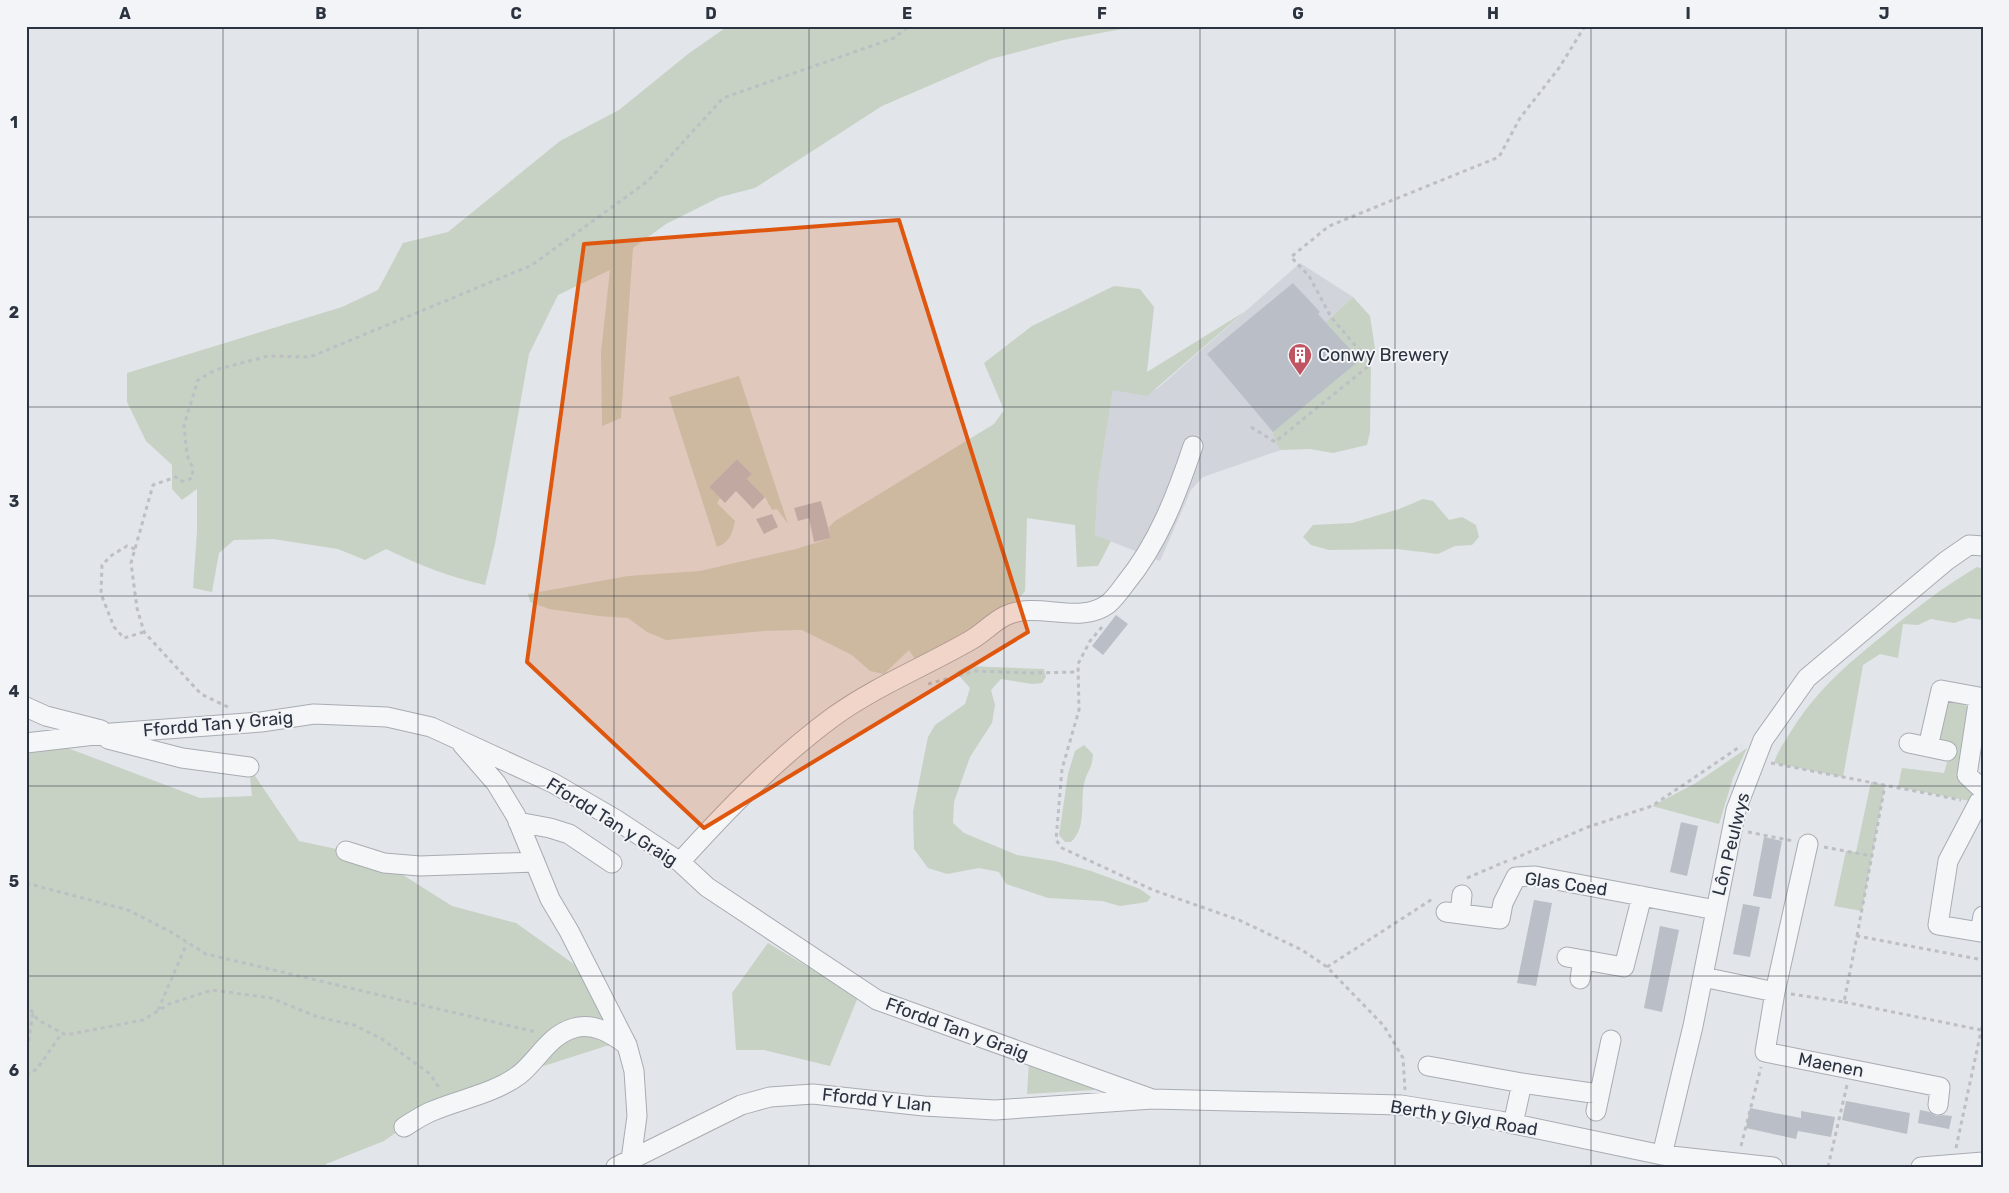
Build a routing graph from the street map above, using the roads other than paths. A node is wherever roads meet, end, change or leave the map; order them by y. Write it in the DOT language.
graph roads {
  1 [pos="1193,446"];
  2 [pos="1983,546"];
  3 [pos="26,707"];
  4 [pos="112,733"];
  5 [pos="93,736"];
  6 [pos="457,739"];
  7 [pos="26,743"];
  8 [pos="1909,743"];
  9 [pos="248,767"];
  10 [pos="1981,797"];
  11 [pos="518,822"];
  12 [pos="1808,844"];
  13 [pos="346,850"];
  14 [pos="535,862"];
  15 [pos="612,862"];
  16 [pos="680,862"];
  17 [pos="1464,887"];
  18 [pos="1642,896"];
  19 [pos="1716,910"];
  20 [pos="1983,916"];
  21 [pos="1703,977"];
  22 [pos="1580,979"];
  23 [pos="1775,992"];
  24 [pos="1611,1040"];
  25 [pos="627,1045"];
  26 [pos="1428,1066"];
  27 [pos="1522,1083"];
  28 [pos="1152,1099"];
  29 [pos="1938,1105"];
  30 [pos="1513,1124"];
  31 [pos="404,1128"];
  32 [pos="1662,1155"];
  33 [pos="1983,1162"];
  34 [pos="623,1163"];
  35 [pos="1773,1167"];
  36 [pos="1922,1167"];
  1 -- 16 [label="street"];
  2 -- 19 [label="street, Lôn Peulwys"];
  3 -- 4 [label="street"];
  4 -- 5 [label="street, Ffordd Tan y Graig"];
  4 -- 6 [label="street, Ffordd Tan y Graig"];
  5 -- 7 [label="street, Ffordd Tan y Graig"];
  5 -- 9 [label="street"];
  6 -- 11 [label="street"];
  6 -- 16 [label="street, Ffordd Tan y Graig"];
  8 -- 10 [label="street"];
  10 -- 20 [label="street"];
  11 -- 14 [label="street"];
  11 -- 15 [label="street"];
  12 -- 23 [label="street"];
  13 -- 14 [label="street"];
  14 -- 25 [label="street"];
  16 -- 28 [label="street, Ffordd Tan y Graig"];
  17 -- 18 [label="street, Glas Coed"];
  18 -- 19 [label="street, Glas Coed"];
  18 -- 22 [label="street"];
  19 -- 21 [label="street, Lôn Peulwys"];
  21 -- 23 [label="street"];
  21 -- 32 [label="street, Lôn Peulwys"];
  23 -- 29 [label="street, Maenen"];
  24 -- 27 [label="street"];
  25 -- 31 [label="street"];
  25 -- 34 [label="street"];
  26 -- 27 [label="street"];
  27 -- 30 [label="street"];
  28 -- 30 [label="street, Berth y Glyd Road"];
  28 -- 34 [label="street, Ffordd Y Llan"];
  30 -- 32 [label="street, Berth y Glyd Road"];
  32 -- 35 [label="street, Berth y Glyd Road"];
  33 -- 36 [label="street"];
}
